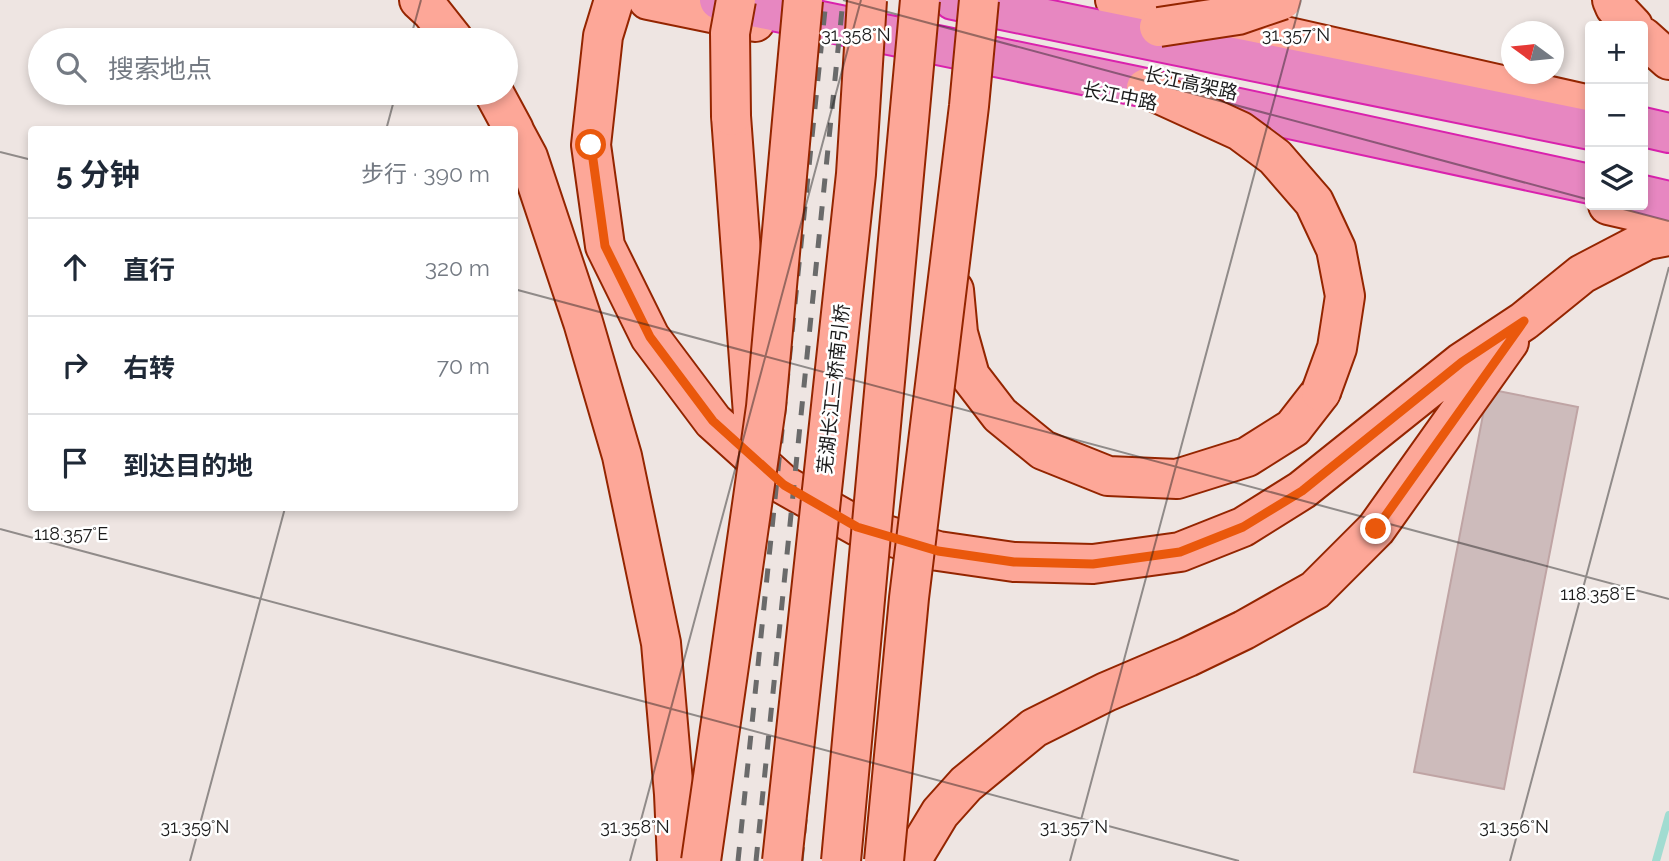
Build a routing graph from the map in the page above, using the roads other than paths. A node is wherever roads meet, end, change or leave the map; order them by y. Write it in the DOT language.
graph roads {
  1 [pos="419,0"];
  2 [pos="614,0"];
  3 [pos="648,0"];
  4 [pos="719,0"];
  5 [pos="736,0"];
  6 [pos="791,0"];
  7 [pos="803,0"];
  8 [pos="867,0"];
  9 [pos="920,0"];
  10 [pos="953,0"];
  11 [pos="979,0"];
  12 [pos="1031,0"];
  13 [pos="1115,0"];
  14 [pos="1282,0"];
  15 [pos="1612,0"];
  16 [pos="1628,21"];
  17 [pos="1159,27"];
  18 [pos="445,28"];
  19 [pos="1648,41"];
  20 [pos="1669,60"];
  21 [pos="1146,88"];
  22 [pos="1585,104"];
  23 [pos="501,105"];
  24 [pos="1585,115"];
  25 [pos="1648,118"];
  26 [pos="1669,123"];
  27 [pos="512,126"];
  28 [pos="1648,128"];
  29 [pos="1585,129"];
  30 [pos="1669,133"];
  31 [pos="518,138"];
  32 [pos="1648,142"];
  33 [pos="1669,146"];
  34 [pos="1585,165"];
  35 [pos="1648,178"];
  36 [pos="1669,182"];
  37 [pos="1585,183"];
  38 [pos="1648,196"];
  39 [pos="1585,200"];
  40 [pos="1669,201"];
  41 [pos="1630,210"];
  42 [pos="1669,219"];
  43 [pos="955,225"];
  44 [pos="1669,236"];
  45 [pos="1524,321"];
  46 [pos="753,497"];
  47 [pos="677,861"];
  48 [pos="701,861"];
  49 [pos="782,861"];
  50 [pos="841,861"];
  51 [pos="884,861"];
  52 [pos="911,861"];
  1 -- 18 [label="main road"];
  2 -- 45 [label="main road, bridge"];
  3 -- 39 [label="main road, 长江中路"];
  4 -- 21 [label="highway, bridge"];
  5 -- 46 [label="main road, bridge"];
  6 -- 34 [label="highway, 长江高架路, bridge"];
  7 -- 46 [label="main road, bridge"];
  8 -- 49 [label="main road, 芜湖长江三桥南引桥, bridge"];
  9 -- 50 [label="main road, bridge"];
  10 -- 29 [label="highway, 长江高架路"];
  11 -- 43 [label="main road, bridge"];
  12 -- 17 [label="highway"];
  13 -- 22 [label="main road"];
  14 -- 17 [label="main road, bridge"];
  15 -- 16 [label="main road"];
  17 -- 24 [label="highway"];
  19 -- 20 [label="main road"];
  21 -- 37 [label="highway, bridge"];
  21 -- 43 [label="main road, bridge"];
  23 -- 27 [label="main road"];
  25 -- 26 [label="main road"];
  28 -- 30 [label="highway"];
  31 -- 47 [label="main road"];
  32 -- 33 [label="highway"];
  35 -- 36 [label="highway"];
  38 -- 40 [label="highway"];
  41 -- 42 [label="main road"];
  43 -- 51 [label="main road, bridge"];
  44 -- 45 [label="main road"];
  45 -- 52 [label="main road"];
  46 -- 48 [label="main road, bridge"];
}
